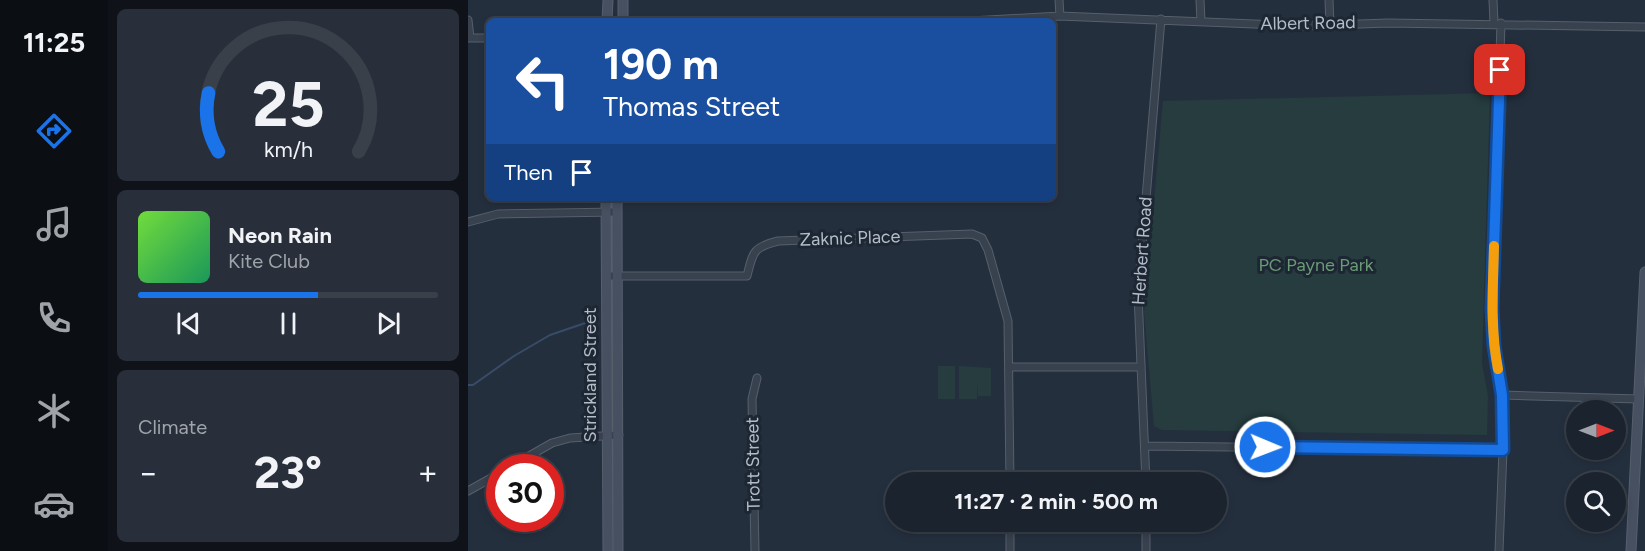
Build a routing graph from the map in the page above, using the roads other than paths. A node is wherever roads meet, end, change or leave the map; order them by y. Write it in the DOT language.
graph roads {
  1 [pos="608,0"];
  2 [pos="623,0"];
  3 [pos="1059,0"];
  4 [pos="1200,0"];
  5 [pos="1329,0"];
  6 [pos="1493,0"];
  7 [pos="1060,16"];
  8 [pos="607,18"];
  9 [pos="623,18"];
  10 [pos="1024,18"];
  11 [pos="1161,19"];
  12 [pos="468,20"];
  13 [pos="1201,21"];
  14 [pos="1498,23"];
  15 [pos="1330,25"];
  16 [pos="1645,27"];
  17 [pos="469,38"];
  18 [pos="486,38"];
  19 [pos="606,201"];
  20 [pos="617,201"];
  21 [pos="606,212"];
  22 [pos="617,212"];
  23 [pos="468,222"];
  24 [pos="1645,273"];
  25 [pos="618,275"];
  26 [pos="607,276"];
  27 [pos="1010,366"];
  28 [pos="1140,367"];
  29 [pos="758,378"];
  30 [pos="1502,395"];
  31 [pos="1639,399"];
  32 [pos="606,435"];
  33 [pos="619,435"];
  34 [pos="1145,446"];
  35 [pos="1503,450"];
  36 [pos="533,454"];
  37 [pos="1010,472"];
  38 [pos="1146,472"];
  39 [pos="486,481"];
  40 [pos="468,491"];
  41 [pos="1010,532"];
  42 [pos="1146,532"];
  43 [pos="608,551"];
  44 [pos="618,551"];
  45 [pos="755,551"];
  46 [pos="1010,551"];
  47 [pos="1146,551"];
  48 [pos="1499,551"];
  49 [pos="1631,551"];
  1 -- 8 [label="street"];
  2 -- 9 [label="street"];
  3 -- 7 [label="street"];
  4 -- 13 [label="street"];
  5 -- 15 [label="street"];
  6 -- 14 [label="street"];
  7 -- 10 [label="street, Albert Road"];
  7 -- 11 [label="street, Albert Road"];
  11 -- 13 [label="street, Albert Road"];
  11 -- 28 [label="street, Herbert Road"];
  12 -- 17 [label="street"];
  13 -- 15 [label="street, Albert Road"];
  14 -- 15 [label="street, Albert Road"];
  14 -- 16 [label="street, Albert Road"];
  14 -- 30 [label="street"];
  17 -- 18 [label="street"];
  19 -- 21 [label="street, Strickland Street"];
  20 -- 22 [label="street, Strickland Street"];
  21 -- 22 [label="street"];
  21 -- 23 [label="street"];
  21 -- 26 [label="street, Strickland Street"];
  22 -- 25 [label="street, Strickland Street"];
  24 -- 31 [label="street"];
  25 -- 26 [label="street, Zaknic Place"];
  25 -- 27 [label="street, Zaknic Place"];
  25 -- 33 [label="street, Strickland Street"];
  26 -- 32 [label="street, Strickland Street"];
  27 -- 28 [label="street"];
  27 -- 37 [label="street"];
  28 -- 34 [label="street, Herbert Road"];
  29 -- 45 [label="street, Trott Street"];
  30 -- 31 [label="street"];
  30 -- 35 [label="street"];
  31 -- 49 [label="street"];
  32 -- 33 [label="street"];
  32 -- 36 [label="street"];
  32 -- 43 [label="street, Strickland Street"];
  33 -- 44 [label="street, Strickland Street"];
  34 -- 35 [label="street"];
  34 -- 38 [label="street, Herbert Road"];
  35 -- 48 [label="street"];
  39 -- 40 [label="street"];
  41 -- 46 [label="street"];
  42 -- 47 [label="street"];
}
